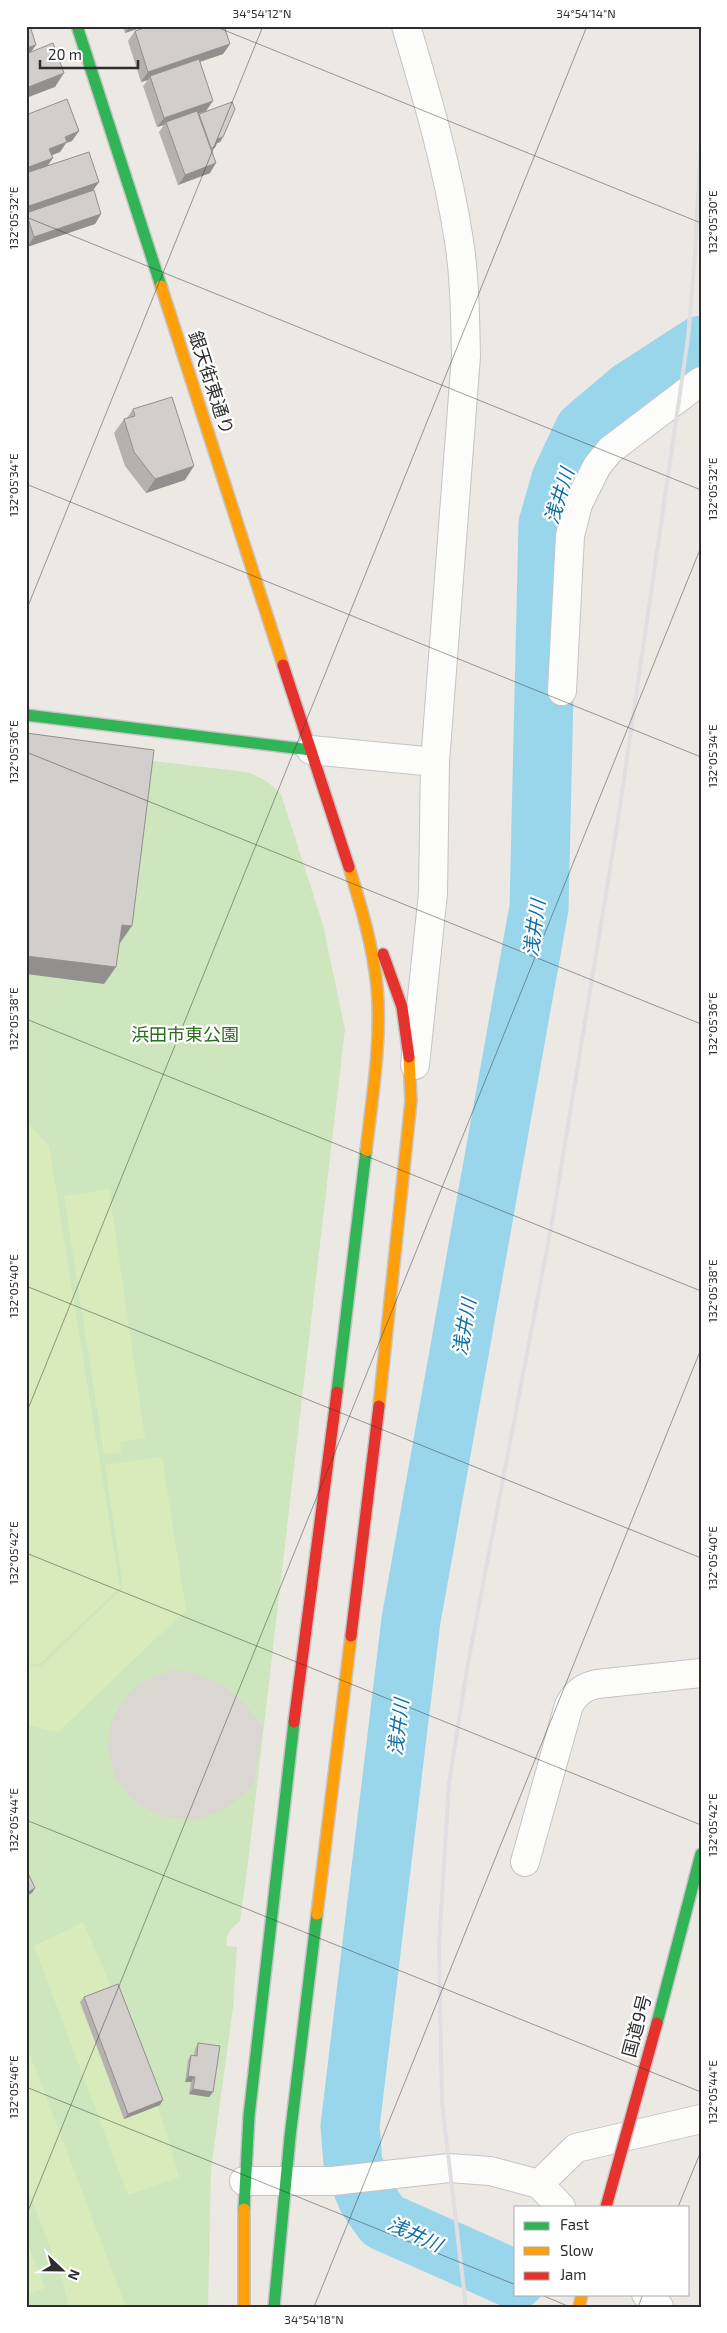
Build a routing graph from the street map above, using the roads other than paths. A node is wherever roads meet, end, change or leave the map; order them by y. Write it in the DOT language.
graph roads {
  1 [pos="77,26"];
  2 [pos="406,26"];
  3 [pos="701,381"];
  4 [pos="562,691"];
  5 [pos="26,715"];
  6 [pos="311,750"];
  7 [pos="435,762"];
  8 [pos="363,912"];
  9 [pos="411,1101"];
  10 [pos="701,1673"];
  11 [pos="701,1854"];
  12 [pos="525,1862"];
  13 [pos="701,2119"];
  14 [pos="244,2181"];
  15 [pos="286,2182"];
  16 [pos="539,2184"];
  17 [pos="560,2206"];
  18 [pos="606,2206"];
  19 [pos="648,2296"];
  20 [pos="244,2307"];
  21 [pos="274,2307"];
  22 [pos="658,2307"];
  1 -- 6 [label="main road, 銀天街東通り"];
  2 -- 7 [label="street"];
  3 -- 4 [label="street"];
  5 -- 6 [label="main road"];
  6 -- 7 [label="street"];
  6 -- 8 [label="main road, 銀天街東通り"];
  7 -- 9 [label="street"];
  8 -- 9 [label="main road"];
  8 -- 14 [label="main road"];
  9 -- 15 [label="main road"];
  10 -- 12 [label="street"];
  11 -- 18 [label="main road, 国道9号, bridge"];
  13 -- 16 [label="street"];
  14 -- 15 [label="street"];
  14 -- 20 [label="main road"];
  15 -- 16 [label="street"];
  15 -- 21 [label="main road"];
  16 -- 17 [label="street"];
  19 -- 22 [label="street"];
}
